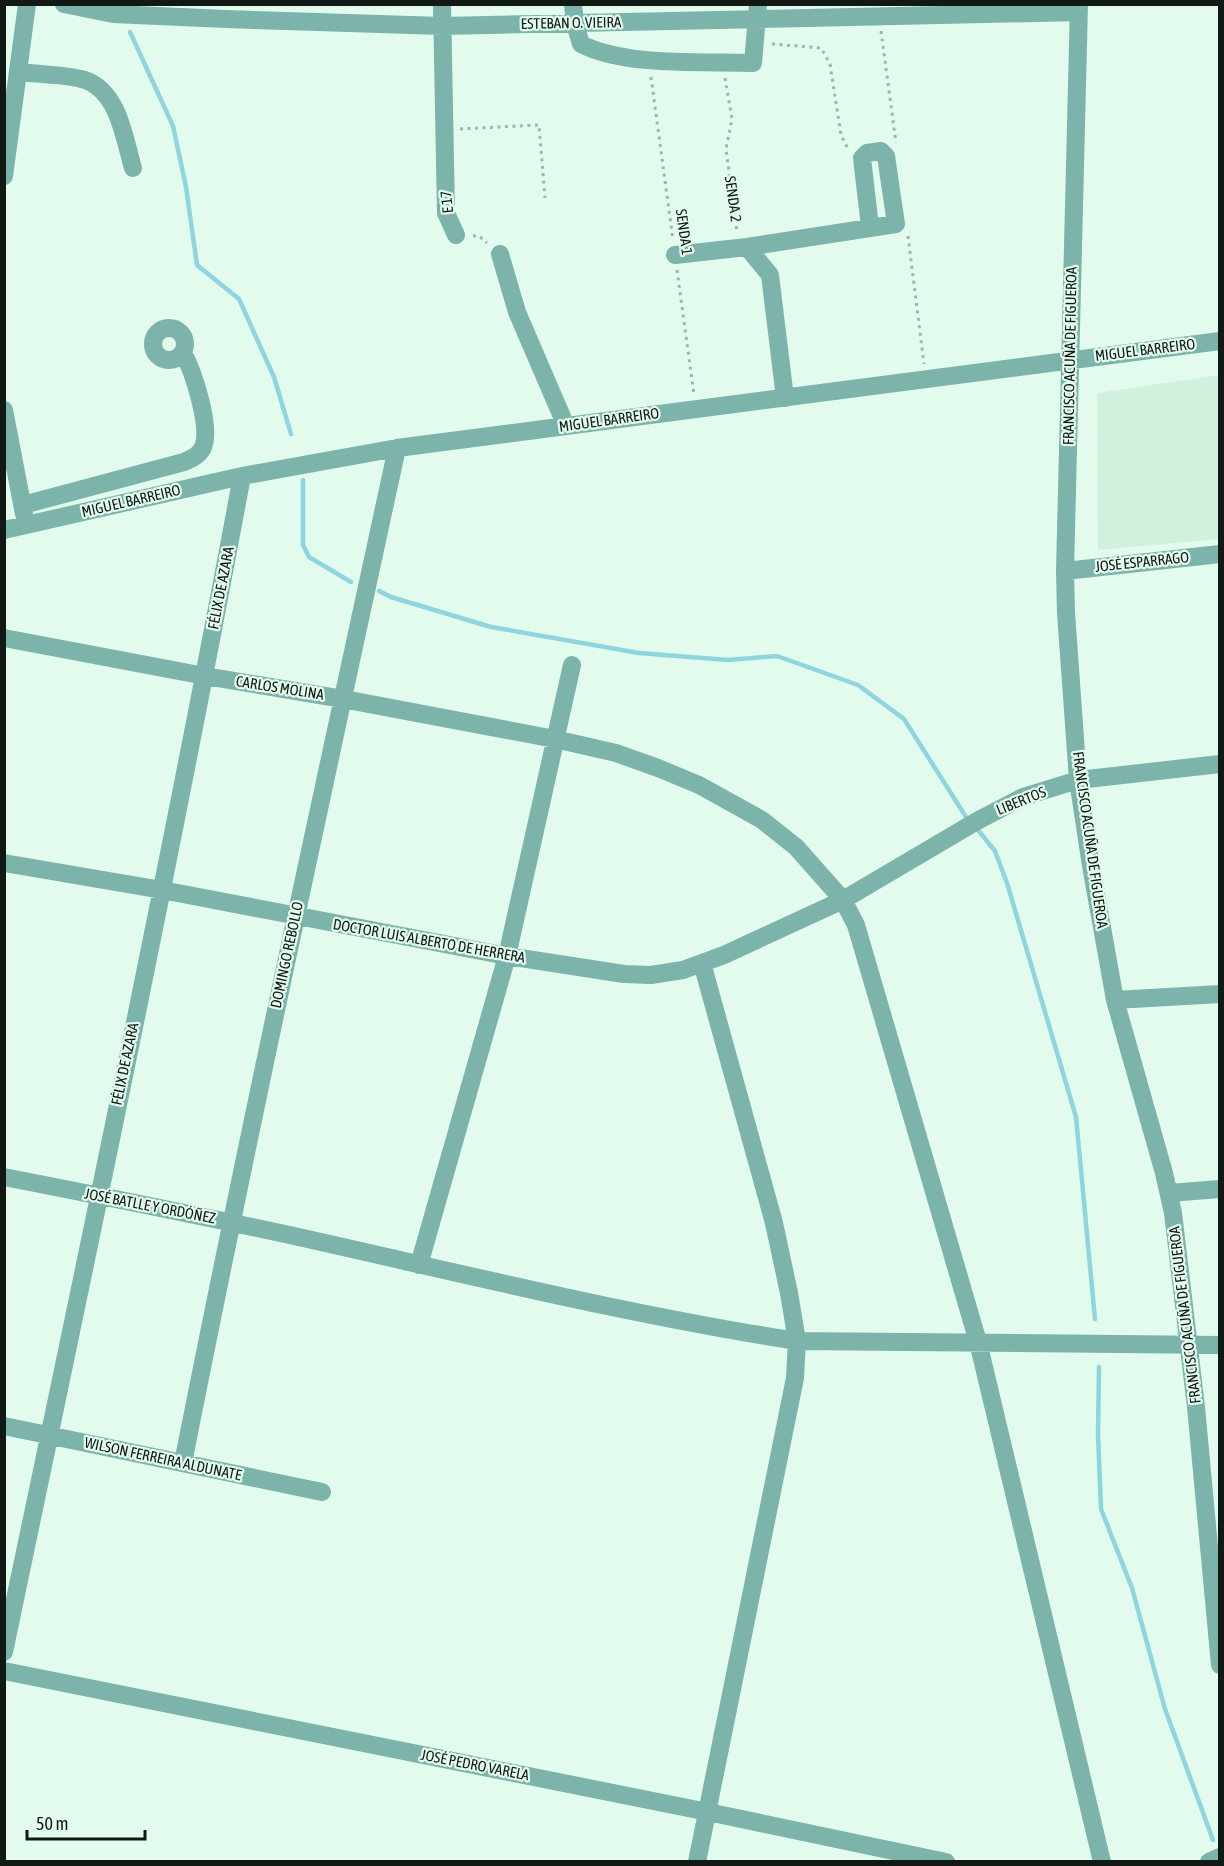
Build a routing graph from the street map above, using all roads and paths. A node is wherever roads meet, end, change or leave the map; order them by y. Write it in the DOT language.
graph roads {
  1 [pos="27,4"];
  2 [pos="64,4"];
  3 [pos="442,4"];
  4 [pos="573,4"];
  5 [pos="1079,8"];
  6 [pos="112,9"];
  7 [pos="758,12"];
  8 [pos="575,24"];
  9 [pos="442,26"];
  10 [pos="755,42"];
  11 [pos="649,60"];
  12 [pos="723,62"];
  13 [pos="19,72"];
  14 [pos="444,130"];
  15 [pos="849,151"];
  16 [pos="133,168"];
  17 [pos="4,176"];
  18 [pos="545,198"];
  19 [pos="870,227"];
  20 [pos="456,235"];
  21 [pos="747,247"];
  22 [pos="500,254"];
  23 [pos="675,255"];
  24 [pos="1220,341"];
  25 [pos="183,352"];
  26 [pos="1070,360"];
  27 [pos="785,398"];
  28 [pos="696,408"];
  29 [pos="4,410"];
  30 [pos="566,426"];
  31 [pos="397,448"];
  32 [pos="242,476"];
  33 [pos="23,505"];
  34 [pos="26,525"];
  35 [pos="4,530"];
  36 [pos="1220,554"];
  37 [pos="1065,571"];
  38 [pos="4,639"];
  39 [pos="572,665"];
  40 [pos="205,676"];
  41 [pos="343,699"];
  42 [pos="555,739"];
  43 [pos="1220,764"];
  44 [pos="1078,780"];
  45 [pos="4,863"];
  46 [pos="162,890"];
  47 [pos="843,900"];
  48 [pos="295,916"];
  49 [pos="507,956"];
  50 [pos="702,963"];
  51 [pos="1220,994"];
  52 [pos="1115,1000"];
  53 [pos="4,1177"];
  54 [pos="1220,1189"];
  55 [pos="1168,1192"];
  56 [pos="98,1196"];
  57 [pos="230,1222"];
  58 [pos="419,1265"];
  59 [pos="797,1341"];
  60 [pos="978,1342"];
  61 [pos="1189,1345"];
  62 [pos="1220,1345"];
  63 [pos="4,1426"];
  64 [pos="50,1435"];
  65 [pos="183,1463"];
  66 [pos="322,1491"];
  67 [pos="1212,1512"];
  68 [pos="4,1652"];
  69 [pos="1219,1657"];
  70 [pos="1220,1665"];
  71 [pos="4,1671"];
  72 [pos="708,1812"];
  73 [pos="1220,1857"];
  74 [pos="697,1862"];
  75 [pos="946,1862"];
  76 [pos="1102,1862"];
  77 [pos="1209,1862"];
  1 -- 13 [label="street"];
  2 -- 6 [label="street, ESTEBAN O. VIEIRA"];
  3 -- 9 [label="street, E 17"];
  4 -- 8 [label="street"];
  5 -- 7 [label="street, ESTEBAN O. VIEIRA"];
  5 -- 26 [label="street, FRANCISCO ACUÑA DE FIGUEROA"];
  6 -- 9 [label="street, ESTEBAN O. VIEIRA"];
  7 -- 8 [label="street, ESTEBAN O. VIEIRA"];
  7 -- 10 [label="street"];
  8 -- 9 [label="street, ESTEBAN O. VIEIRA"];
  8 -- 11 [label="street"];
  9 -- 14 [label="street, E 17"];
  10 -- 12 [label="street"];
  10 -- 15 [label="path"];
  11 -- 12 [label="street"];
  11 -- 23 [label="path, SENDA 1"];
  12 -- 21 [label="path, SENDA 2"];
  13 -- 16 [label="street"];
  13 -- 17 [label="street"];
  14 -- 18 [label="path"];
  14 -- 20 [label="street, E 17"];
  19 -- 21 [label="street"];
  20 -- 22 [label="path, E 17"];
  21 -- 23 [label="street"];
  21 -- 27 [label="street"];
  22 -- 30 [label="street"];
  23 -- 28 [label="path, SENDA 1"];
  24 -- 26 [label="street, MIGUEL BARREIRO"];
  25 -- 33 [label="street"];
  26 -- 27 [label="street, MIGUEL BARREIRO"];
  26 -- 37 [label="street, FRANCISCO ACUÑA DE FIGUEROA"];
  27 -- 28 [label="street, MIGUEL BARREIRO"];
  28 -- 30 [label="street, MIGUEL BARREIRO"];
  29 -- 33 [label="street"];
  30 -- 31 [label="street, MIGUEL BARREIRO"];
  31 -- 32 [label="street, MIGUEL BARREIRO"];
  31 -- 41 [label="street, DOMINGO REBOLLO"];
  32 -- 34 [label="street, MIGUEL BARREIRO"];
  32 -- 40 [label="street, FÉLIX DE AZARA"];
  33 -- 34 [label="street"];
  34 -- 35 [label="street, MIGUEL BARREIRO"];
  36 -- 37 [label="street, JOSÉ ESPARRAGO"];
  37 -- 44 [label="street, FRANCISCO ACUÑA DE FIGUEROA"];
  38 -- 40 [label="street, CARLOS MOLINA"];
  39 -- 42 [label="street"];
  40 -- 41 [label="street, CARLOS MOLINA"];
  40 -- 46 [label="street, FÉLIX DE AZARA"];
  41 -- 42 [label="street, CARLOS MOLINA"];
  41 -- 48 [label="street, DOMINGO REBOLLO"];
  42 -- 47 [label="street, CARLOS MOLINA"];
  42 -- 49 [label="street"];
  43 -- 44 [label="street, LIBERTOS"];
  44 -- 47 [label="street, LIBERTOS"];
  44 -- 52 [label="street, FRANCISCO ACUÑA DE FIGUEROA"];
  45 -- 46 [label="street, DOCTOR LUIS ALBERTO DE HERRERA"];
  46 -- 48 [label="street, DOCTOR LUIS ALBERTO DE HERRERA"];
  46 -- 56 [label="street, FÉLIX DE AZARA"];
  47 -- 50 [label="street, DOCTOR LUIS ALBERTO DE HERRERA"];
  47 -- 60 [label="street, CARLOS MOLINA"];
  48 -- 49 [label="street, DOCTOR LUIS ALBERTO DE HERRERA"];
  48 -- 57 [label="street, DOMINGO REBOLLO"];
  49 -- 50 [label="street, DOCTOR LUIS ALBERTO DE HERRERA"];
  49 -- 58 [label="street"];
  50 -- 59 [label="street"];
  51 -- 52 [label="street"];
  52 -- 55 [label="street, FRANCISCO ACUÑA DE FIGUEROA"];
  53 -- 56 [label="street, JOSÉ BATLLE Y ORDÓÑEZ"];
  54 -- 55 [label="street"];
  55 -- 61 [label="street, FRANCISCO ACUÑA DE FIGUEROA"];
  56 -- 57 [label="street, JOSÉ BATLLE Y ORDÓÑEZ"];
  56 -- 64 [label="street, FÉLIX DE AZARA"];
  57 -- 58 [label="street, JOSÉ BATLLE Y ORDÓÑEZ"];
  57 -- 65 [label="street, DOMINGO REBOLLO"];
  58 -- 59 [label="street, JOSÉ BATLLE Y ORDÓÑEZ"];
  59 -- 60 [label="street, JOSÉ BATLLE Y ORDÓÑEZ"];
  59 -- 72 [label="street"];
  60 -- 61 [label="street, JOSÉ BATLLE Y ORDÓÑEZ"];
  60 -- 76 [label="street, CARLOS MOLINA"];
  61 -- 62 [label="street, JOSÉ BATLLE Y ORDÓÑEZ"];
  61 -- 67 [label="street, FRANCISCO ACUÑA DE FIGUEROA"];
  63 -- 64 [label="street, WILSON FERREIRA ALDUNATE"];
  64 -- 65 [label="street, WILSON FERREIRA ALDUNATE"];
  64 -- 68 [label="street, FÉLIX DE AZARA"];
  65 -- 66 [label="street, WILSON FERREIRA ALDUNATE"];
  67 -- 69 [label="street, FRANCISCO ACUÑA DE FIGUEROA"];
  69 -- 70 [label="street, FRANCISCO ACUÑA DE FIGUEROA"];
  71 -- 72 [label="street, JOSÉ PEDRO VARELA"];
  72 -- 74 [label="street"];
  72 -- 75 [label="street, JOSÉ PEDRO VARELA"];
  73 -- 77 [label="street"];
}
